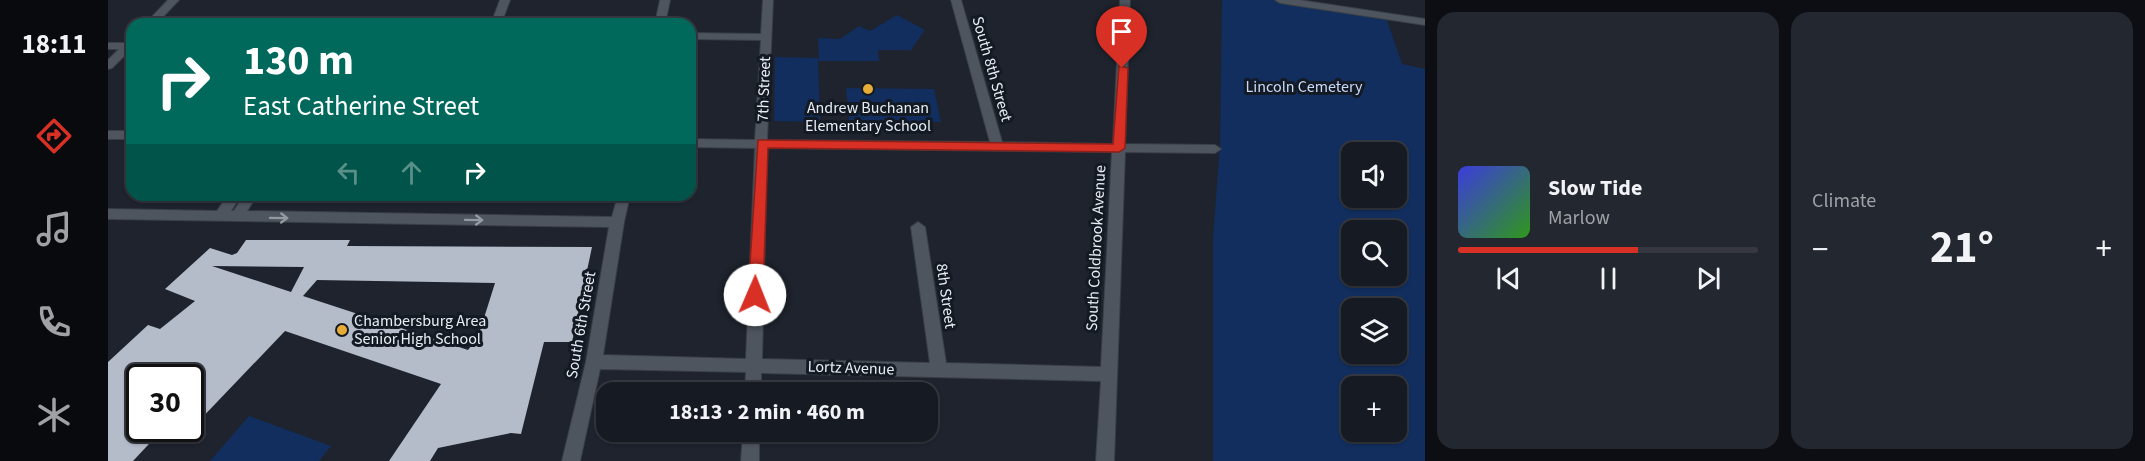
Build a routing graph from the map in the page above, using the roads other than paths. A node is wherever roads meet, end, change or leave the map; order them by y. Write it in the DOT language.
graph roads {
  1 [pos="174,0"];
  2 [pos="505,0"];
  3 [pos="665,0"];
  4 [pos="768,0"];
  5 [pos="956,0"];
  6 [pos="1125,0"];
  7 [pos="1280,0"];
  8 [pos="156,18"];
  9 [pos="498,18"];
  10 [pos="661,18"];
  11 [pos="1425,22"];
  12 [pos="696,36"];
  13 [pos="766,37"];
  14 [pos="126,44"];
  15 [pos="108,46"];
  16 [pos="126,48"];
  17 [pos="108,66"];
  18 [pos="108,135"];
  19 [pos="126,135"];
  20 [pos="696,142"];
  21 [pos="762,143"];
  22 [pos="997,146"];
  23 [pos="1119,148"];
  24 [pos="1215,149"];
  25 [pos="231,201"];
  26 [pos="247,201"];
  27 [pos="622,201"];
  28 [pos="108,214"];
  29 [pos="220,217"];
  30 [pos="237,217"];
  31 [pos="617,222"];
  32 [pos="918,227"];
  33 [pos="594,362"];
  34 [pos="754,365"];
  35 [pos="939,371"];
  36 [pos="1108,374"];
  37 [pos="753,382"];
  38 [pos="751,442"];
  39 [pos="572,461"];
  40 [pos="750,461"];
  41 [pos="1105,461"];
  1 -- 8 [label="street"];
  2 -- 9 [label="street"];
  3 -- 10 [label="street"];
  4 -- 13 [label="street, 7th Street"];
  5 -- 22 [label="street, South 8th Street"];
  6 -- 23 [label="street, South Coldbrook Avenue"];
  7 -- 11 [label="street"];
  12 -- 13 [label="street"];
  13 -- 21 [label="street, 7th Street"];
  14 -- 15 [label="street"];
  16 -- 17 [label="street"];
  18 -- 19 [label="street"];
  20 -- 21 [label="street"];
  21 -- 22 [label="street"];
  21 -- 34 [label="street, 7th Street"];
  22 -- 23 [label="street"];
  23 -- 24 [label="street"];
  23 -- 36 [label="street, South Coldbrook Avenue"];
  25 -- 29 [label="street"];
  26 -- 30 [label="street"];
  27 -- 31 [label="street, South 6th Street"];
  28 -- 29 [label="street"];
  29 -- 30 [label="street"];
  30 -- 31 [label="street, one-way"];
  31 -- 33 [label="street, South 6th Street"];
  32 -- 35 [label="street, 8th Street"];
  33 -- 34 [label="street, Lortz Avenue"];
  33 -- 39 [label="street, South 6th Street"];
  34 -- 35 [label="street, Lortz Avenue"];
  34 -- 37 [label="street, 7th Street"];
  35 -- 36 [label="street, Lortz Avenue"];
  36 -- 41 [label="street, South Coldbrook Avenue"];
  38 -- 40 [label="street"];
}
